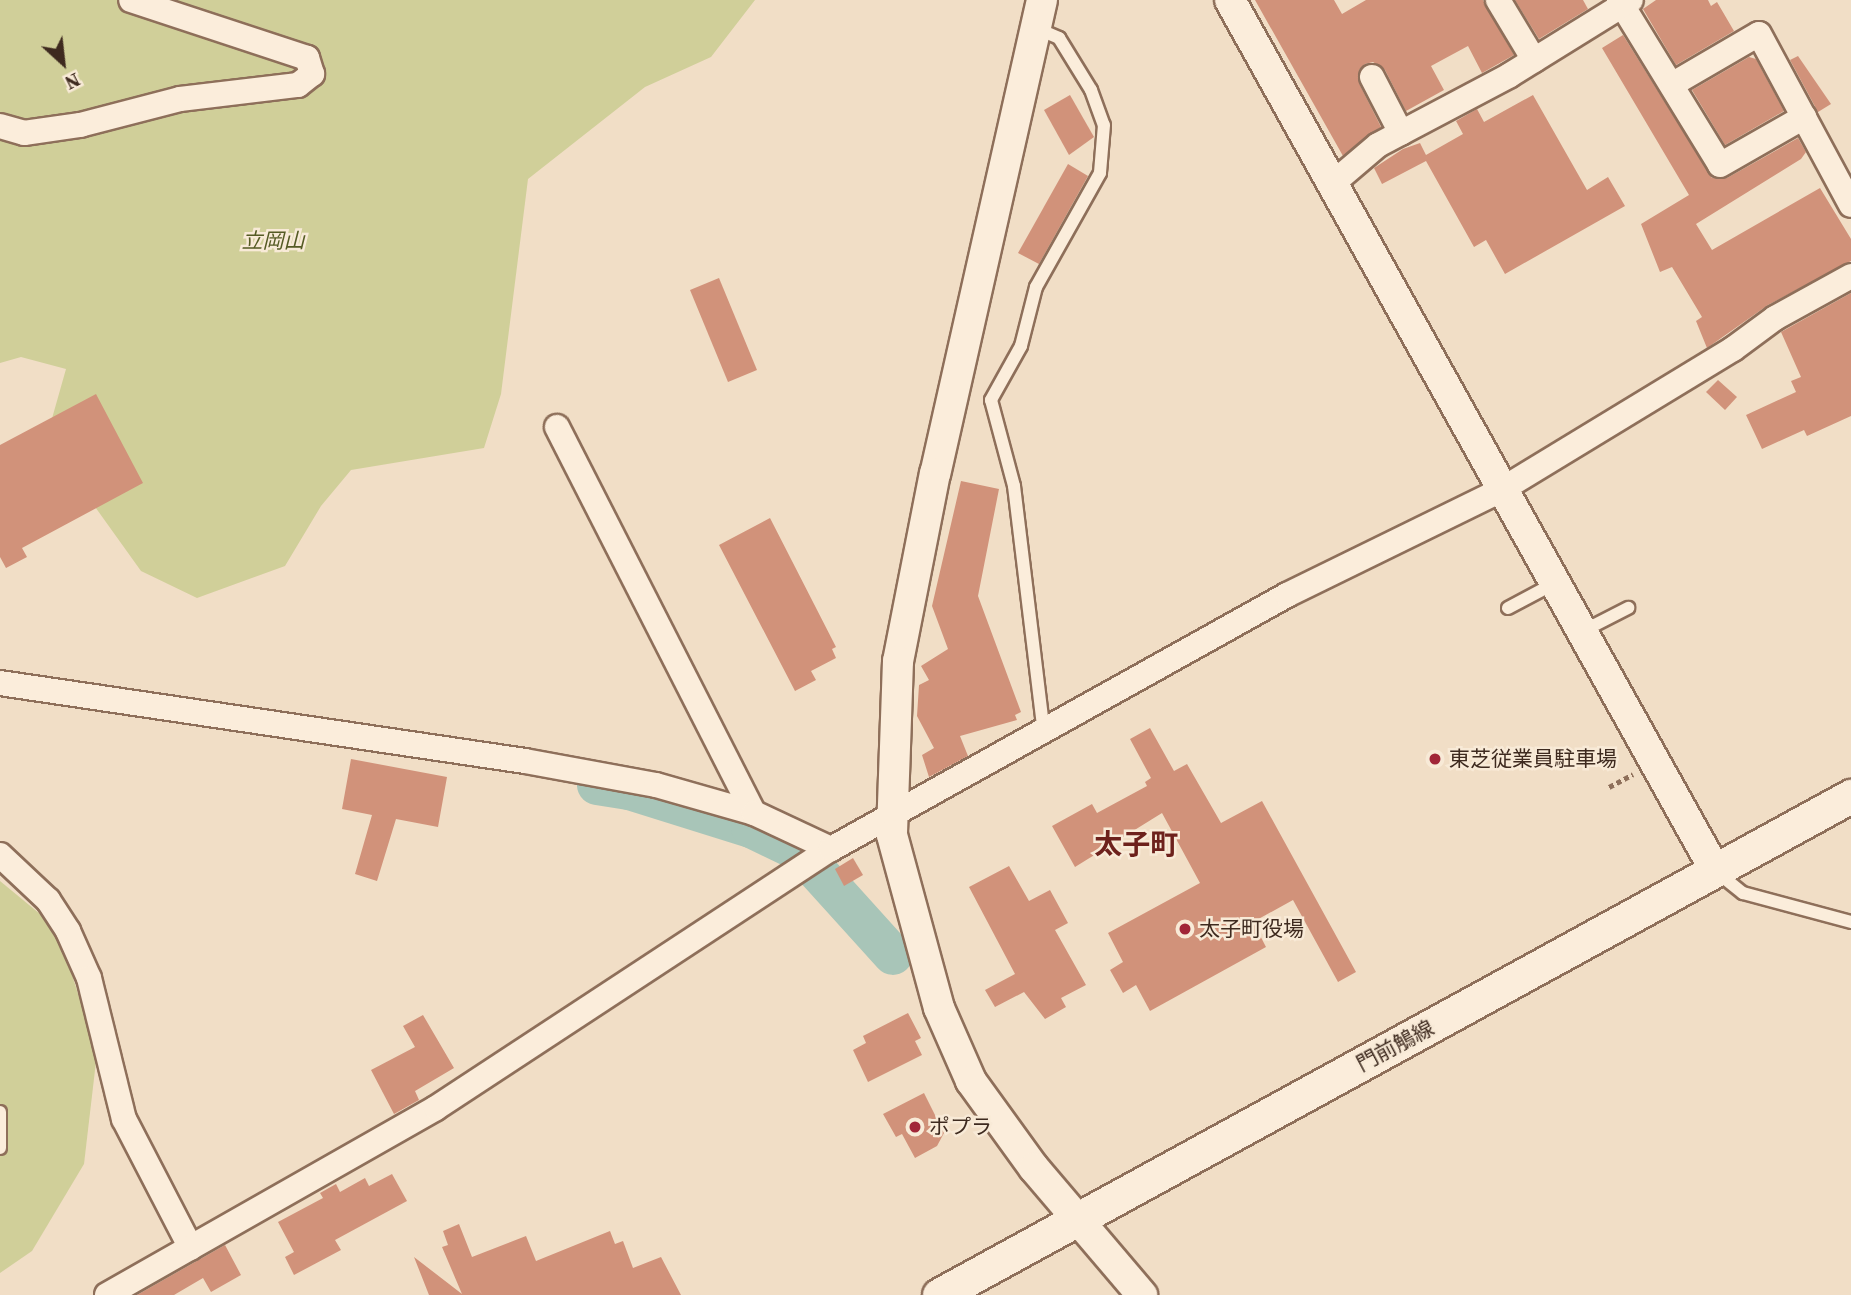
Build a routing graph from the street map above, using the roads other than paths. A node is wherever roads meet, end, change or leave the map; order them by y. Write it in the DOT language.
graph roads {
  1 [pos="131,0"];
  2 [pos="1042,0"];
  3 [pos="1230,0"];
  4 [pos="1498,0"];
  5 [pos="1625,2"];
  6 [pos="1038,29"];
  7 [pos="1534,60"];
  8 [pos="1372,77"];
  9 [pos="1673,84"];
  10 [pos="1804,117"];
  11 [pos="0,126"];
  12 [pos="1401,133"];
  13 [pos="1332,184"];
  14 [pos="1851,205"];
  15 [pos="1851,276"];
  16 [pos="557,427"];
  17 [pos="1501,490"];
  18 [pos="1555,583"];
  19 [pos="1508,608"];
  20 [pos="1628,608"];
  21 [pos="1582,631"];
  22 [pos="0,682"];
  23 [pos="1044,734"];
  24 [pos="1851,796"];
  25 [pos="754,813"];
  26 [pos="892,818"];
  27 [pos="0,855"];
  28 [pos="818,858"];
  29 [pos="1716,870"];
  30 [pos="1851,922"];
  31 [pos="0,1112"];
  32 [pos="0,1148"];
  33 [pos="1080,1218"];
  34 [pos="191,1248"];
  35 [pos="107,1295"];
  36 [pos="939,1295"];
  37 [pos="1142,1295"];
  1 -- 11 [label="street"];
  2 -- 6 [label="street"];
  3 -- 13 [label="street"];
  4 -- 7 [label="street"];
  5 -- 7 [label="street"];
  5 -- 9 [label="street"];
  6 -- 23 [label="lane"];
  6 -- 26 [label="street"];
  7 -- 12 [label="street"];
  8 -- 12 [label="street"];
  9 -- 10 [label="street"];
  9 -- 10 [label="street"];
  10 -- 14 [label="street"];
  12 -- 13 [label="street"];
  13 -- 17 [label="street"];
  15 -- 17 [label="street"];
  16 -- 25 [label="street"];
  17 -- 18 [label="street"];
  17 -- 23 [label="street"];
  18 -- 19 [label="lane"];
  18 -- 21 [label="street"];
  20 -- 21 [label="lane"];
  21 -- 29 [label="street"];
  22 -- 25 [label="street"];
  23 -- 26 [label="street"];
  24 -- 29 [label="main road, 門前鵤線"];
  25 -- 28 [label="street"];
  26 -- 28 [label="street"];
  26 -- 33 [label="street"];
  27 -- 34 [label="street"];
  28 -- 34 [label="street"];
  29 -- 30 [label="lane"];
  29 -- 33 [label="main road, 門前鵤線"];
  31 -- 32 [label="lane"];
  33 -- 36 [label="main road, 門前鵤線"];
  33 -- 37 [label="street"];
  34 -- 35 [label="street"];
}
